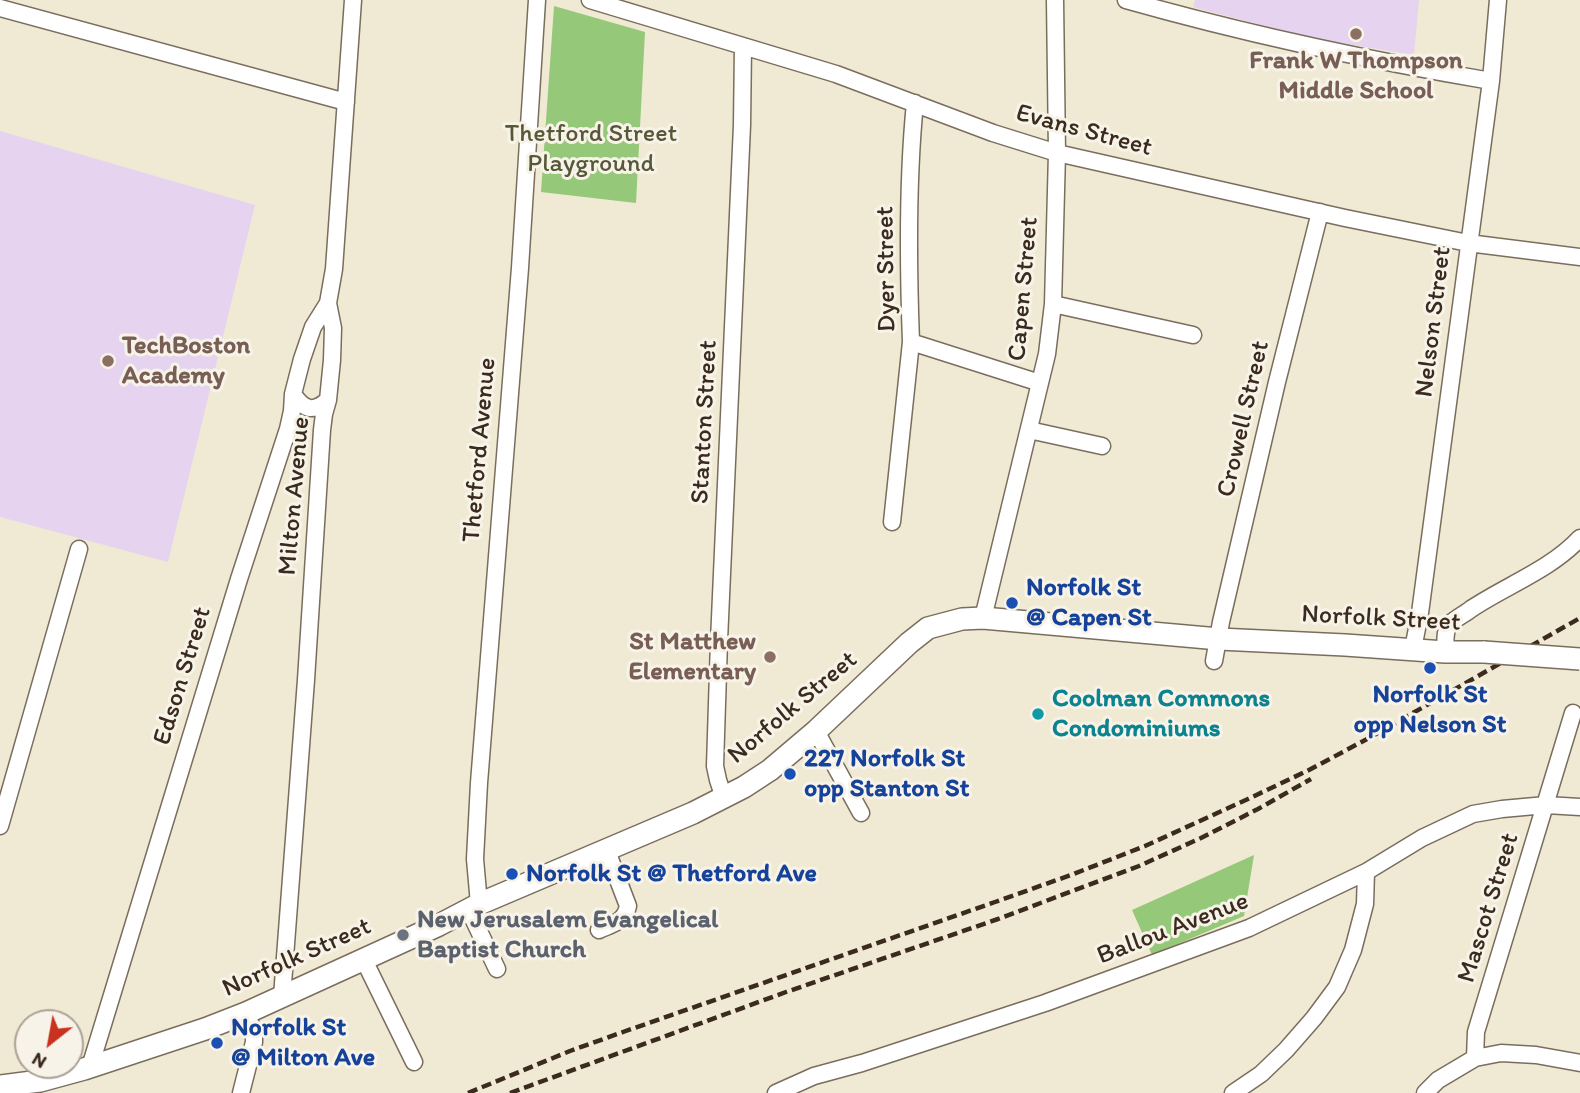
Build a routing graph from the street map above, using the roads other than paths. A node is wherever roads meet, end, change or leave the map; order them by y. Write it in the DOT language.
graph roads {
  1 [pos="353,0"];
  2 [pos="537,0"];
  3 [pos="590,0"];
  4 [pos="1055,0"];
  5 [pos="1126,0"];
  6 [pos="1498,0"];
  7 [pos="0,8"];
  8 [pos="743,46"];
  9 [pos="1491,81"];
  10 [pos="346,102"];
  11 [pos="915,103"];
  12 [pos="1057,153"];
  13 [pos="1320,212"];
  14 [pos="1468,243"];
  15 [pos="1580,257"];
  16 [pos="328,303"];
  17 [pos="1053,304"];
  18 [pos="1193,335"];
  19 [pos="911,342"];
  20 [pos="302,359"];
  21 [pos="332,360"];
  22 [pos="1040,383"];
  23 [pos="293,394"];
  24 [pos="328,400"];
  25 [pos="1029,430"];
  26 [pos="1102,446"];
  27 [pos="892,522"];
  28 [pos="1580,538"];
  29 [pos="79,549"];
  30 [pos="1420,613"];
  31 [pos="983,618"];
  32 [pos="1450,624"];
  33 [pos="1219,639"];
  34 [pos="1413,649"];
  35 [pos="1445,652"];
  36 [pos="1580,659"];
  37 [pos="1214,661"];
  38 [pos="1573,713"];
  39 [pos="816,731"];
  40 [pos="724,798"];
  41 [pos="1546,804"];
  42 [pos="1580,807"];
  43 [pos="860,813"];
  44 [pos="0,826"];
  45 [pos="607,851"];
  46 [pos="1366,872"];
  47 [pos="474,907"];
  48 [pos="598,930"];
  49 [pos="364,960"];
  50 [pos="496,969"];
  51 [pos="282,997"];
  52 [pos="246,1013"];
  53 [pos="1475,1058"];
  54 [pos="414,1062"];
  55 [pos="1580,1063"];
  56 [pos="90,1067"];
  57 [pos="0,1087"];
  58 [pos="4,1093"];
  59 [pos="241,1093"];
  60 [pos="776,1093"];
  61 [pos="1233,1093"];
  62 [pos="1425,1093"];
  1 -- 10 [label="street, Milton Avenue"];
  2 -- 47 [label="street, Thetford Avenue"];
  3 -- 8 [label="street, Evans Street"];
  4 -- 12 [label="street, Capen Street"];
  5 -- 9 [label="street"];
  6 -- 9 [label="street, Nelson Street"];
  7 -- 10 [label="street"];
  8 -- 11 [label="street, Evans Street"];
  8 -- 40 [label="street, Stanton Street"];
  9 -- 14 [label="street, Nelson Street"];
  10 -- 16 [label="street, Milton Avenue"];
  11 -- 12 [label="street, Evans Street"];
  11 -- 19 [label="street, Dyer Street"];
  12 -- 13 [label="street, Evans Street"];
  12 -- 17 [label="street, Capen Street"];
  13 -- 14 [label="street, Evans Street"];
  13 -- 33 [label="street, Crowell Street"];
  14 -- 15 [label="street, Evans Street"];
  14 -- 30 [label="street, Nelson Street"];
  16 -- 20 [label="street, Edson Street"];
  16 -- 21 [label="street, Milton Avenue"];
  17 -- 18 [label="street"];
  17 -- 22 [label="street, Capen Street"];
  19 -- 22 [label="street, Dyer Street"];
  19 -- 27 [label="street"];
  20 -- 21 [label="street"];
  20 -- 23 [label="street, Edson Street"];
  21 -- 24 [label="street, Milton Avenue"];
  22 -- 25 [label="street, Capen Street"];
  23 -- 24 [label="street"];
  23 -- 56 [label="street, Edson Street"];
  24 -- 51 [label="street, Milton Avenue"];
  25 -- 26 [label="street"];
  25 -- 31 [label="street, Capen Street"];
  28 -- 32 [label="street"];
  29 -- 44 [label="street"];
  30 -- 32 [label="street"];
  30 -- 34 [label="street, Nelson Street"];
  31 -- 33 [label="main road, Norfolk Street"];
  31 -- 39 [label="main road, Norfolk Street"];
  32 -- 35 [label="street"];
  33 -- 34 [label="main road, Norfolk Street"];
  33 -- 37 [label="street, Crowell Street"];
  34 -- 35 [label="main road, Norfolk Street"];
  35 -- 36 [label="main road, Norfolk Street, bridge"];
  38 -- 41 [label="street, Mascot Street"];
  39 -- 40 [label="main road, Norfolk Street"];
  39 -- 43 [label="street"];
  40 -- 45 [label="main road, Norfolk Street"];
  41 -- 42 [label="street, Ballou Avenue"];
  41 -- 46 [label="street, Ballou Avenue"];
  41 -- 53 [label="street, Mascot Street"];
  45 -- 47 [label="main road, Norfolk Street"];
  45 -- 48 [label="street"];
  46 -- 60 [label="street, Ballou Avenue"];
  46 -- 61 [label="street"];
  47 -- 49 [label="main road, Norfolk Street"];
  47 -- 50 [label="street, Thetford Avenue"];
  49 -- 51 [label="main road, Norfolk Street"];
  49 -- 54 [label="street"];
  51 -- 52 [label="main road, Norfolk Street"];
  52 -- 56 [label="main road, Norfolk Street"];
  52 -- 59 [label="street"];
  53 -- 55 [label="street"];
  53 -- 62 [label="street"];
  56 -- 57 [label="main road, Norfolk Street"];
  57 -- 58 [label="street"];
}
